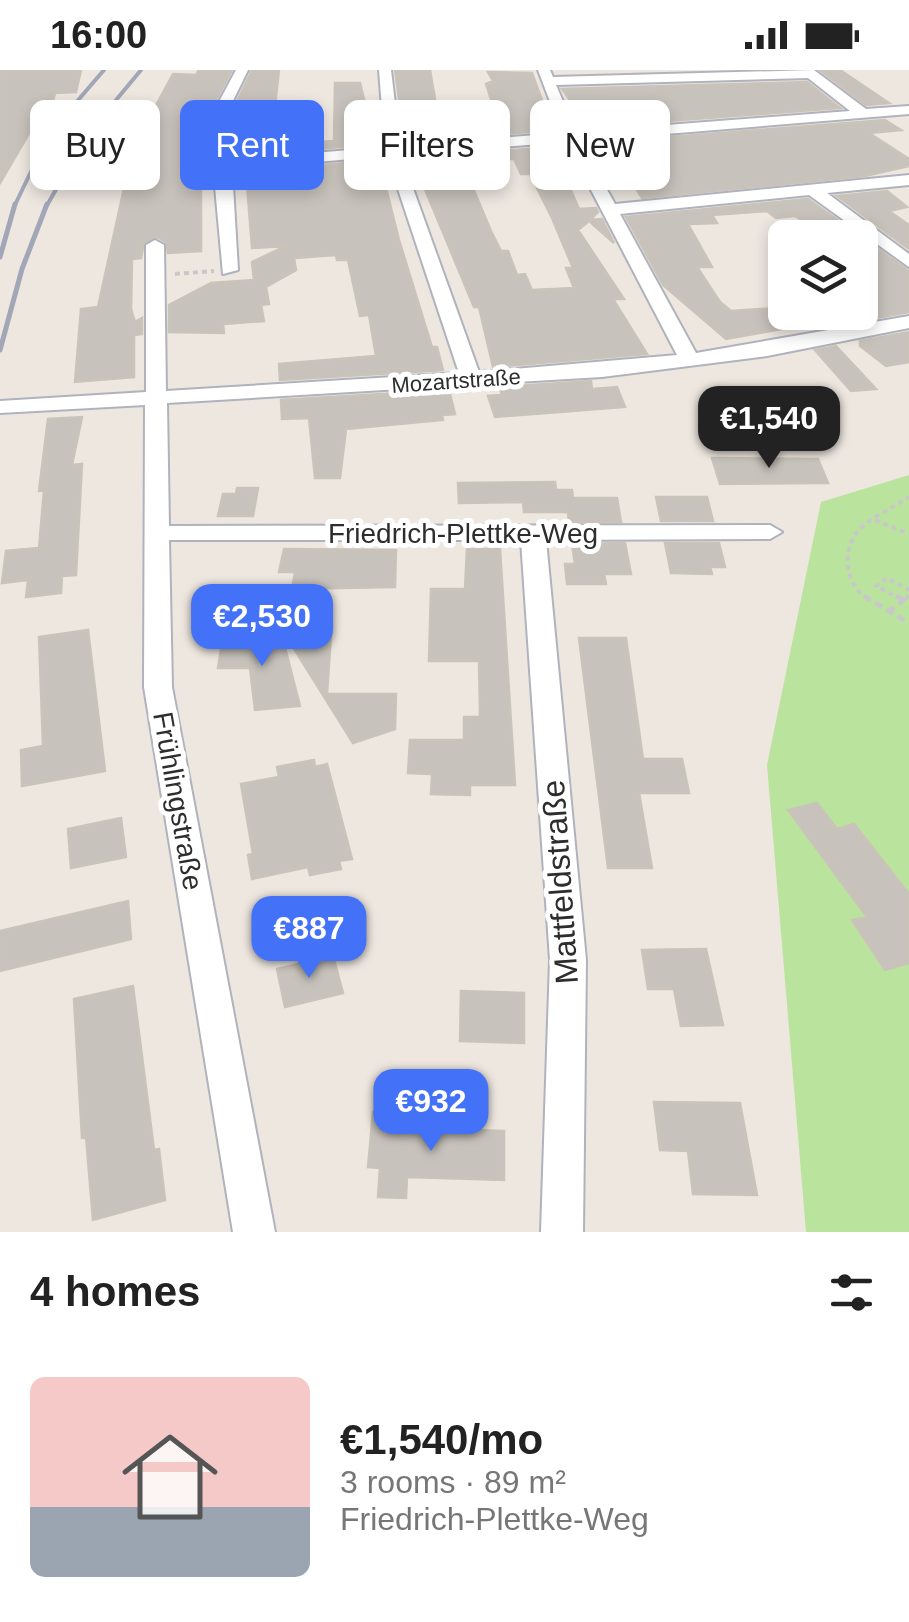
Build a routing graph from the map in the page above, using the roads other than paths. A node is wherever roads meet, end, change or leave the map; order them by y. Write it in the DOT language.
graph roads {
  1 [pos="242,70"];
  2 [pos="385,70"];
  3 [pos="808,72"];
  4 [pos="546,76"];
  5 [pos="227,100"];
  6 [pos="388,100"];
  7 [pos="556,100"];
  8 [pos="909,110"];
  9 [pos="891,111"];
  10 [pos="864,114"];
  11 [pos="909,122"];
  12 [pos="670,129"];
  13 [pos="909,180"];
  14 [pos="223,190"];
  15 [pos="406,190"];
  16 [pos="598,190"];
  17 [pos="813,190"];
  18 [pos="608,210"];
  19 [pos="155,245"];
  20 [pos="909,262"];
  21 [pos="229,270"];
  22 [pos="909,322"];
  23 [pos="690,361"];
  24 [pos="472,380"];
  25 [pos="154,398"];
  26 [pos="0,407"];
  27 [pos="533,532"];
  28 [pos="770,532"];
  29 [pos="156,533"];
  30 [pos="254,1232"];
  31 [pos="562,1232"];
  1 -- 5 [label="street"];
  2 -- 6 [label="street"];
  3 -- 4 [label="street"];
  3 -- 10 [label="street"];
  4 -- 7 [label="street"];
  8 -- 9 [label="street"];
  9 -- 10 [label="street"];
  9 -- 11 [label="street"];
  10 -- 12 [label="street"];
  13 -- 17 [label="street"];
  14 -- 21 [label="street"];
  15 -- 24 [label="street"];
  16 -- 18 [label="street"];
  17 -- 18 [label="street"];
  17 -- 20 [label="street"];
  18 -- 23 [label="street"];
  19 -- 25 [label="street, Frühlingstraße"];
  22 -- 23 [label="street, Mozartstraße"];
  23 -- 24 [label="street, Mozartstraße"];
  24 -- 25 [label="street, Mozartstraße"];
  25 -- 26 [label="street, Mozartstraße"];
  25 -- 29 [label="street, Frühlingstraße"];
  27 -- 28 [label="street, Friedrich-Plettke-Weg"];
  27 -- 29 [label="street, Friedrich-Plettke-Weg"];
  27 -- 31 [label="street, Mattfeldstraße"];
  29 -- 30 [label="street, Frühlingstraße"];
}
